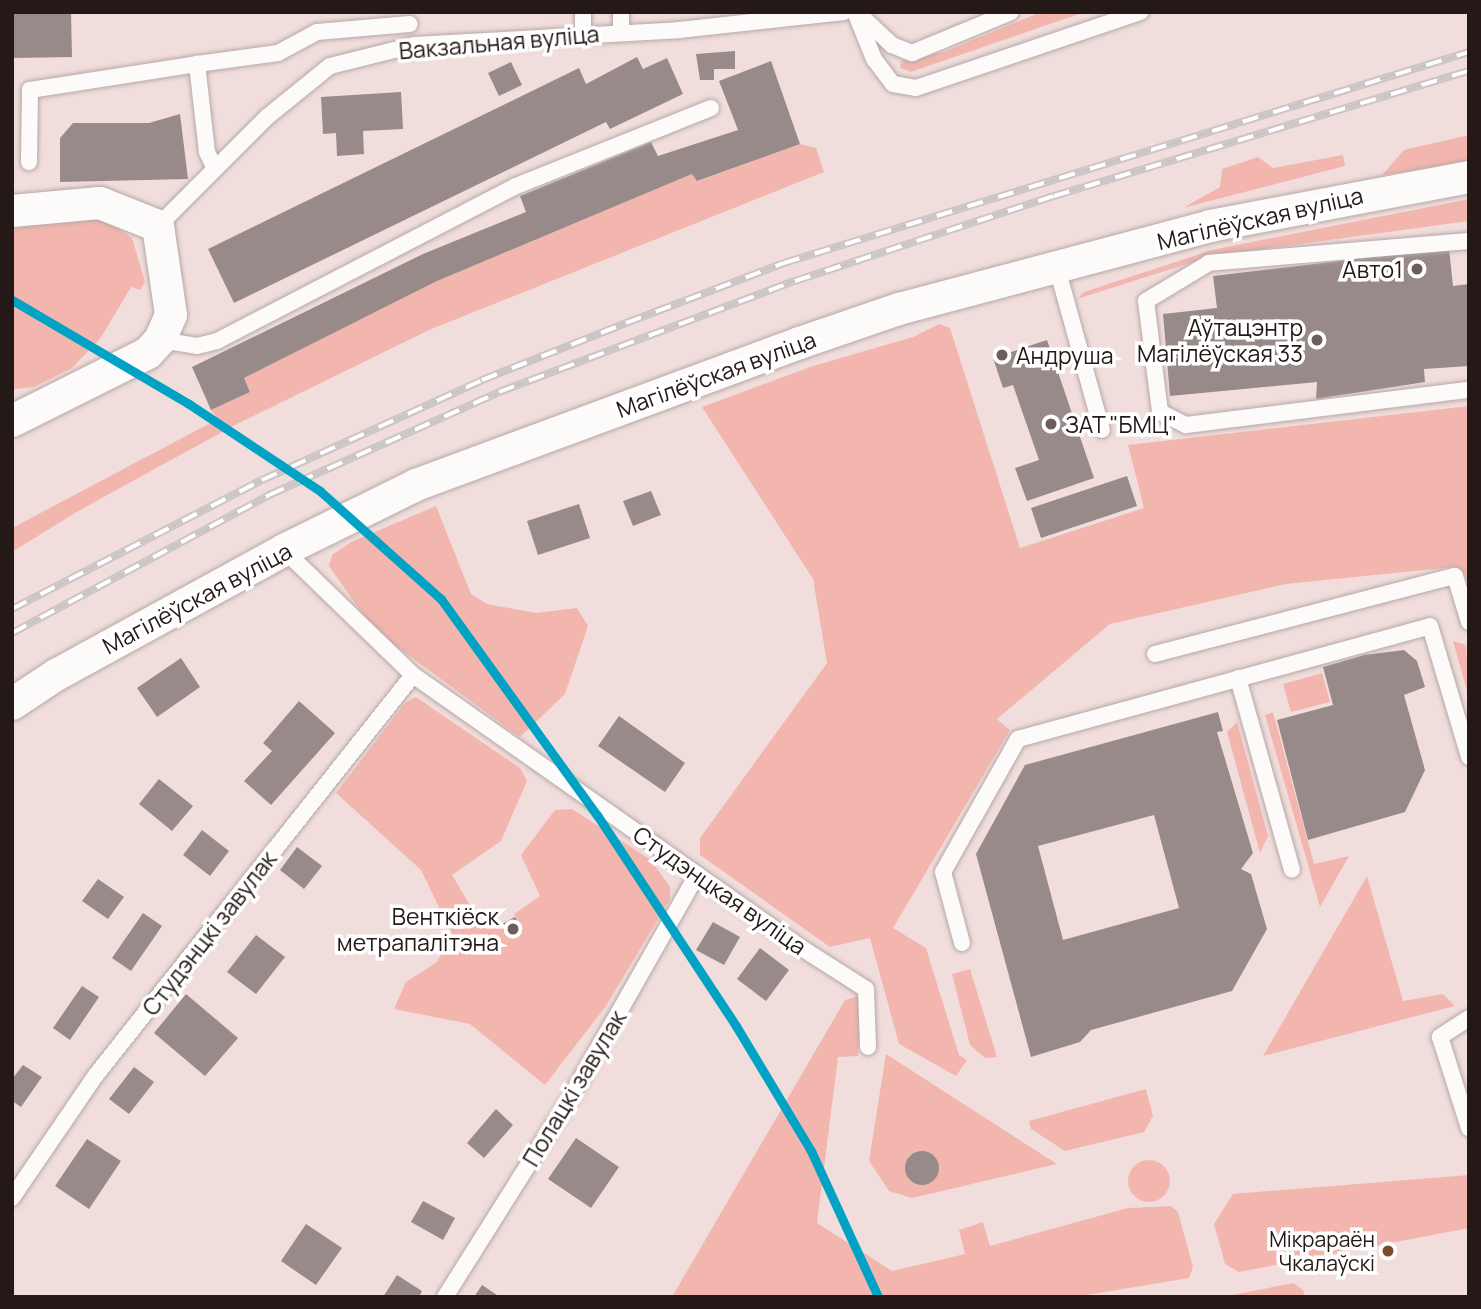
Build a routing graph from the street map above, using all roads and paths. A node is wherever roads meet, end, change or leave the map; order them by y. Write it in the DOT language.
graph roads {
  1 [pos="583,12"];
  2 [pos="621,12"];
  3 [pos="845,12"];
  4 [pos="856,12"];
  5 [pos="1011,12"];
  6 [pos="1141,12"];
  7 [pos="410,18"];
  8 [pos="621,31"];
  9 [pos="583,34"];
  10 [pos="411,46"];
  11 [pos="197,64"];
  12 [pos="711,108"];
  13 [pos="29,162"];
  14 [pos="214,167"];
  15 [pos="1469,177"];
  16 [pos="12,211"];
  17 [pos="158,226"];
  18 [pos="1469,241"];
  19 [pos="1057,268"];
  20 [pos="160,340"];
  21 [pos="1469,390"];
  22 [pos="12,421"];
  23 [pos="1102,430"];
  24 [pos="284,550"];
  25 [pos="1469,622"];
  26 [pos="1155,654"];
  27 [pos="414,674"];
  28 [pos="1238,678"];
  29 [pos="12,704"];
  30 [pos="1469,757"];
  31 [pos="1292,870"];
  32 [pos="696,875"];
  33 [pos="962,943"];
  34 [pos="1469,1018"];
  35 [pos="868,1047"];
  36 [pos="1469,1128"];
  37 [pos="12,1198"];
  38 [pos="445,1297"];
  1 -- 9 [label="lane"];
  2 -- 8 [label="lane"];
  3 -- 8 [label="lane, Вакзальная вуліца"];
  4 -- 5 [label="lane"];
  4 -- 6 [label="lane"];
  7 -- 10 [label="lane"];
  7 -- 11 [label="lane"];
  8 -- 9 [label="lane, Вакзальная вуліца"];
  9 -- 10 [label="lane, Вакзальная вуліца"];
  10 -- 14 [label="lane, Вакзальная вуліца"];
  11 -- 13 [label="lane"];
  11 -- 14 [label="lane"];
  12 -- 20 [label="lane"];
  14 -- 17 [label="lane, Вакзальная вуліца"];
  15 -- 19 [label="street, Магілёўская вуліца"];
  16 -- 17 [label="street"];
  17 -- 20 [label="street"];
  18 -- 21 [label="lane"];
  19 -- 23 [label="lane"];
  19 -- 24 [label="street, Магілёўская вуліца"];
  20 -- 22 [label="street"];
  24 -- 27 [label="lane, Студэнцкая вуліца"];
  24 -- 29 [label="street, Магілёўская вуліца"];
  25 -- 26 [label="lane"];
  27 -- 32 [label="lane, Студэнцкая вуліца"];
  27 -- 37 [label="lane, Студэнцкі завулак"];
  28 -- 30 [label="lane"];
  28 -- 31 [label="lane"];
  28 -- 33 [label="lane"];
  32 -- 35 [label="lane, Студэнцкая вуліца"];
  32 -- 38 [label="lane, Полацкі завулак"];
  34 -- 36 [label="lane"];
}
